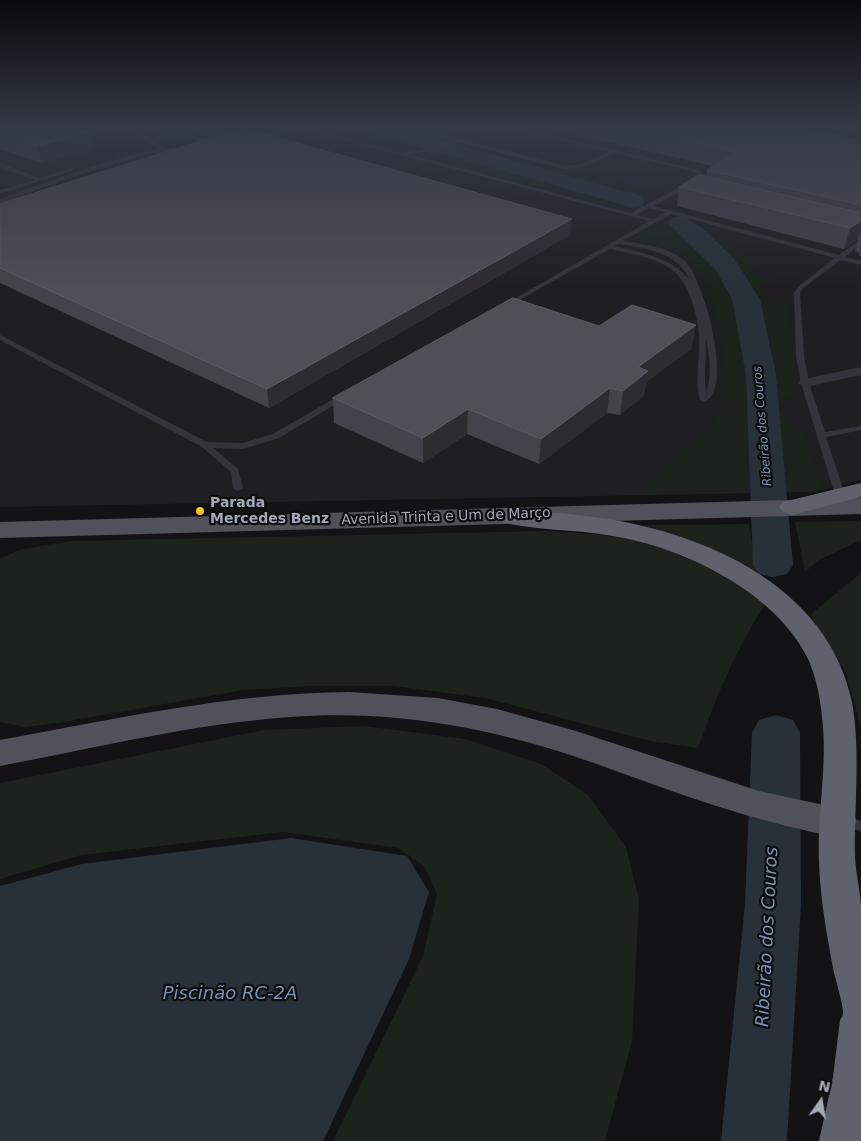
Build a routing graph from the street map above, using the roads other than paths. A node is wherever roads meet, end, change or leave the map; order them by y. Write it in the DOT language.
graph roads {
  1 [pos="35,181"];
  2 [pos="43,181"];
  3 [pos="59,181"];
  4 [pos="504,181"];
  5 [pos="696,181"];
  6 [pos="51,184"];
  7 [pos="685,188"];
  8 [pos="694,190"];
  9 [pos="0,192"];
  10 [pos="0,202"];
  11 [pos="648,206"];
  12 [pos="670,212"];
  13 [pos="631,215"];
  14 [pos="654,221"];
  15 [pos="861,241"];
  16 [pos="617,242"];
  17 [pos="610,247"];
  18 [pos="840,257"];
  19 [pos="861,263"];
  20 [pos="497,310"];
  21 [pos="0,337"];
  22 [pos="861,370"];
  23 [pos="805,383"];
  24 [pos="350,393"];
  25 [pos="861,428"];
  26 [pos="822,435"];
  27 [pos="205,445"];
  28 [pos="238,488"];
  29 [pos="854,497"];
  30 [pos="506,516"];
  31 [pos="69,528"];
  32 [pos="0,530"];
  33 [pos="0,545"];
  34 [pos="4,750"];
  35 [pos="844,820"];
  36 [pos="861,1004"];
  37 [pos="861,1020"];
  38 [pos="858,1078"];
  39 [pos="842,1141"];
  1 -- 9 [label="lane"];
  2 -- 6 [label="lane"];
  3 -- 6 [label="lane"];
  4 -- 13 [label="lane"];
  5 -- 7 [label="lane"];
  6 -- 10 [label="lane"];
  7 -- 8 [label="lane"];
  7 -- 11 [label="lane"];
  11 -- 12 [label="lane"];
  11 -- 13 [label="lane"];
  12 -- 14 [label="lane"];
  12 -- 18 [label="lane"];
  13 -- 14 [label="lane"];
  14 -- 16 [label="lane"];
  15 -- 18 [label="lane"];
  16 -- 17 [label="lane"];
  16 -- 17 [label="lane"];
  17 -- 20 [label="lane"];
  18 -- 19 [label="lane"];
  18 -- 23 [label="lane"];
  21 -- 27 [label="lane"];
  22 -- 23 [label="street"];
  23 -- 26 [label="lane"];
  24 -- 27 [label="lane"];
  25 -- 26 [label="lane"];
  26 -- 29 [label="lane"];
  27 -- 28 [label="lane"];
  29 -- 30 [label="main road, Avenida Trinta e Um de Março"];
  30 -- 31 [label="main road, Avenida Trinta e Um de Março"];
  30 -- 35 [label="highway"];
  31 -- 32 [label="main road, Avenida Trinta e Um de Março"];
  31 -- 33 [label="main road"];
  34 -- 35 [label="main road"];
  35 -- 36 [label="highway"];
  37 -- 38 [label="highway"];
  38 -- 39 [label="highway"];
}
